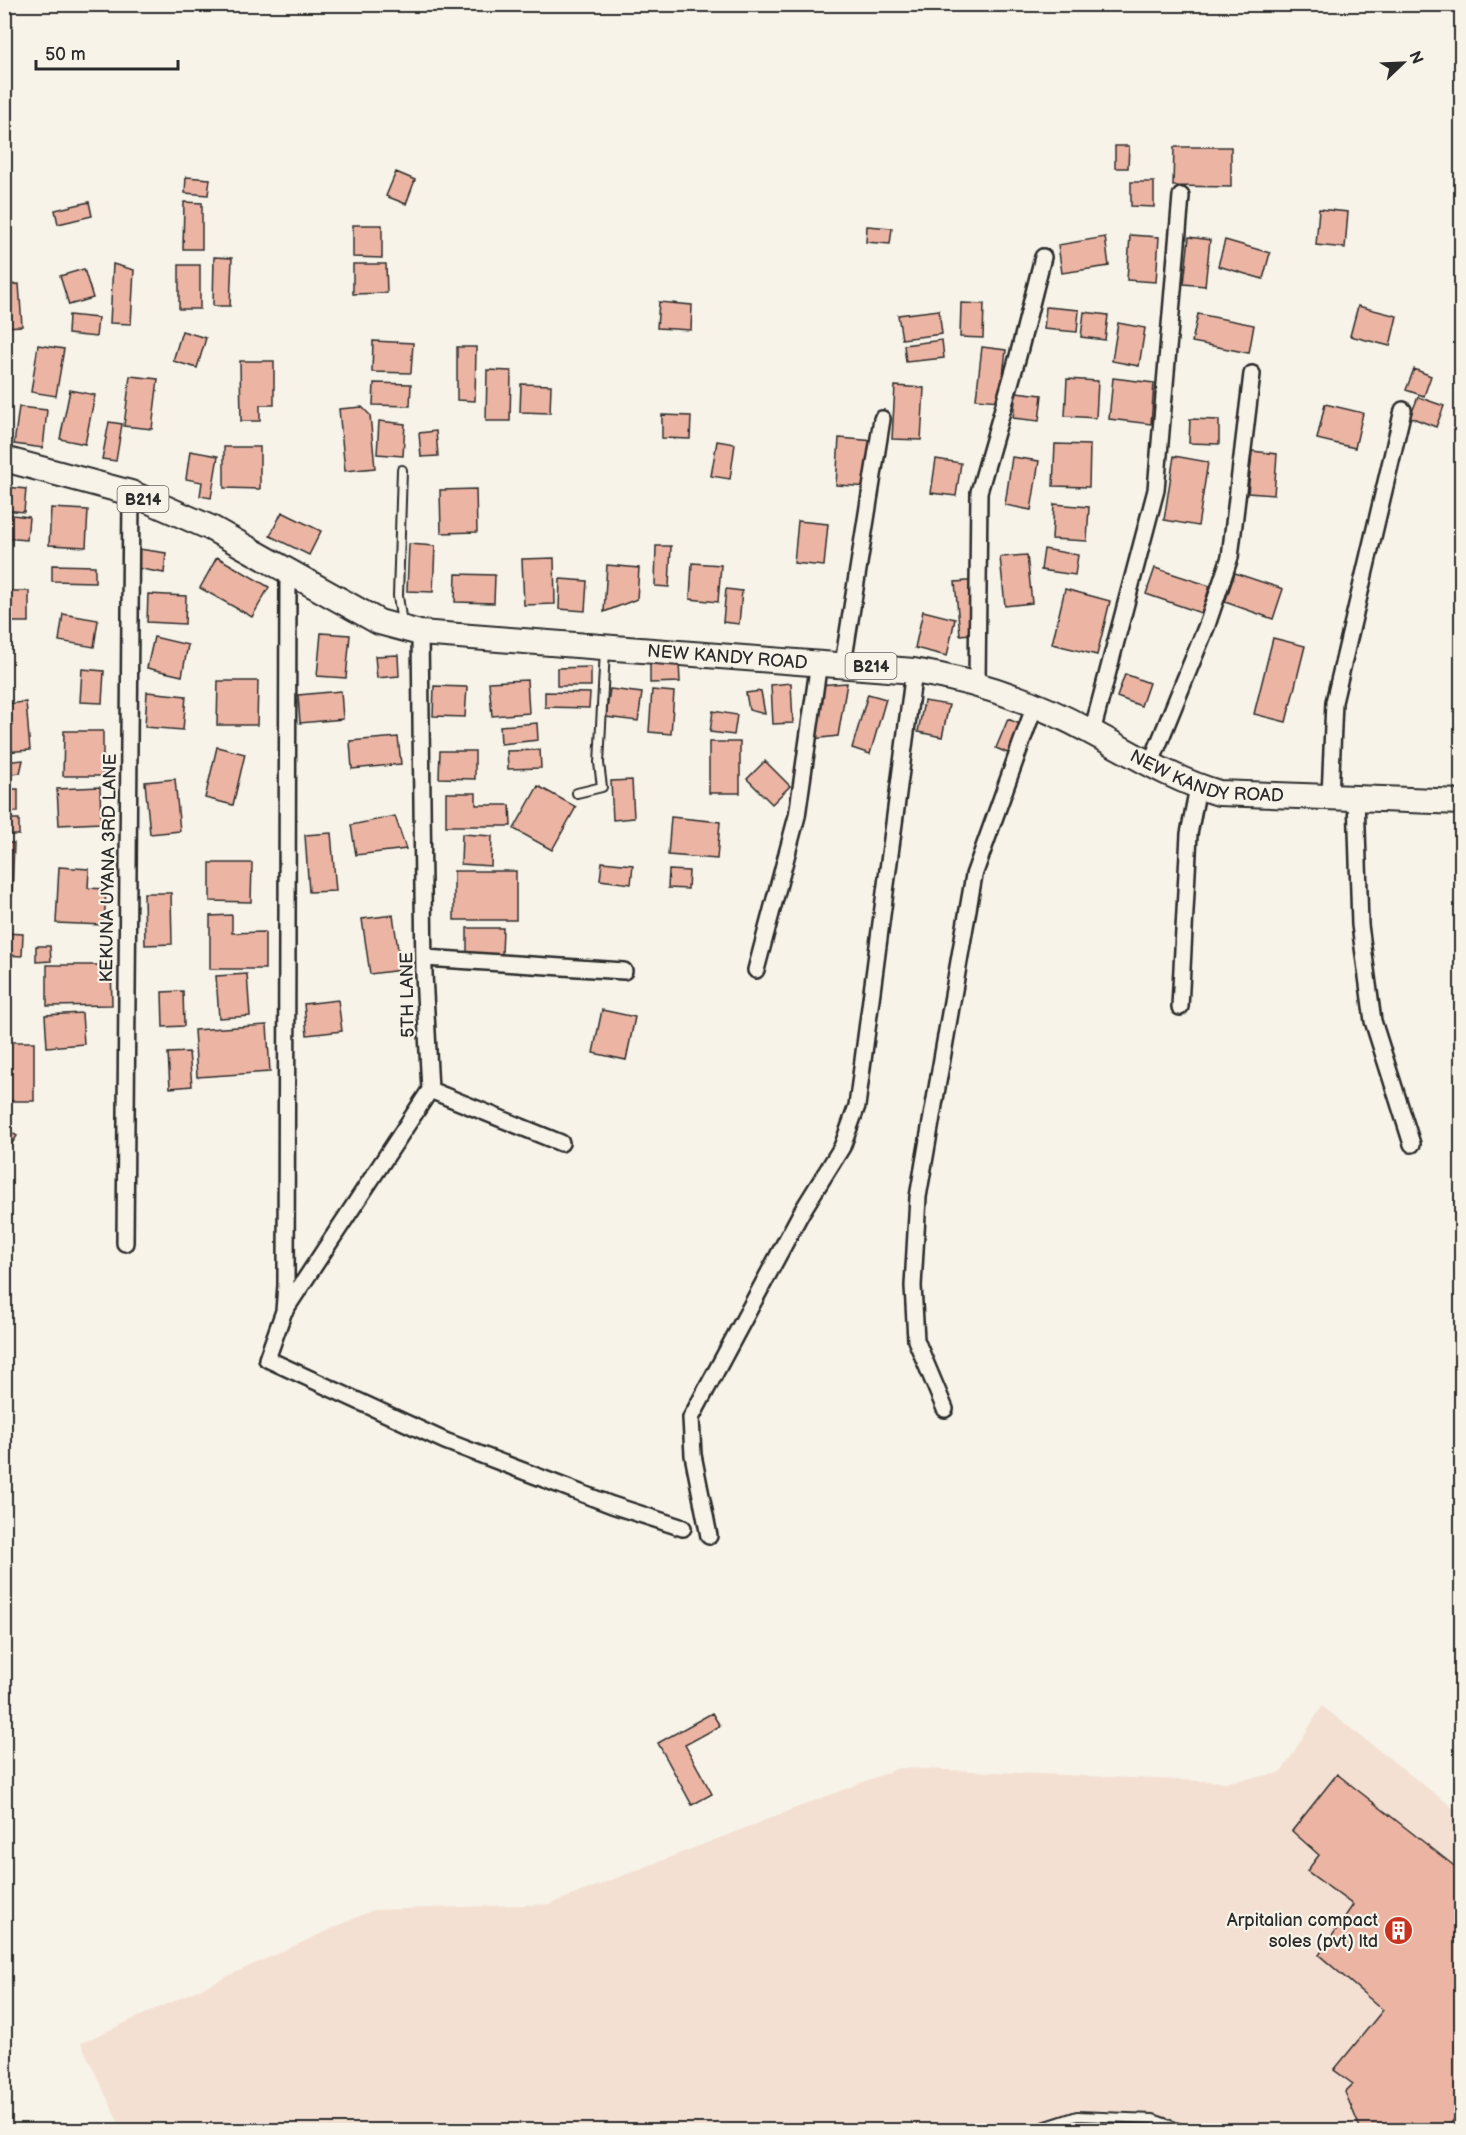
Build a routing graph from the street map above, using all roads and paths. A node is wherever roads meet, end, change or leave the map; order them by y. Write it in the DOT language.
graph roads {
  1 [pos="1181,196"];
  2 [pos="1043,257"];
  3 [pos="1252,374"];
  4 [pos="1403,410"];
  5 [pos="882,419"];
  6 [pos="4,459"];
  7 [pos="402,470"];
  8 [pos="131,493"];
  9 [pos="288,570"];
  10 [pos="411,631"];
  11 [pos="606,646"];
  12 [pos="831,663"];
  13 [pos="914,671"];
  14 [pos="977,683"];
  15 [pos="1035,705"];
  16 [pos="1092,732"];
  17 [pos="1150,765"];
  18 [pos="1198,787"];
  19 [pos="577,793"];
  20 [pos="1330,796"];
  21 [pos="1356,797"];
  22 [pos="1461,802"];
  23 [pos="426,958"];
  24 [pos="756,970"];
  25 [pos="624,971"];
  26 [pos="1180,1007"];
  27 [pos="430,1090"];
  28 [pos="561,1143"];
  29 [pos="1412,1143"];
  30 [pos="125,1243"];
  31 [pos="284,1311"];
  32 [pos="945,1409"];
  33 [pos="683,1528"];
  34 [pos="709,1536"];
  35 [pos="1034,2130"];
  36 [pos="1184,2130"];
  1 -- 16 [label="street"];
  2 -- 14 [label="street"];
  3 -- 17 [label="street"];
  4 -- 20 [label="street"];
  5 -- 12 [label="street"];
  6 -- 8 [label="main road, NEW KANDY ROAD / B214"];
  7 -- 10 [label="lane"];
  8 -- 9 [label="main road, NEW KANDY ROAD / B214"];
  8 -- 30 [label="street, KEKUNA UYANA 3RD LANE"];
  9 -- 10 [label="main road, NEW KANDY ROAD / B214"];
  9 -- 31 [label="street"];
  10 -- 11 [label="main road, NEW KANDY ROAD / B214"];
  10 -- 23 [label="street, 5TH LANE"];
  11 -- 12 [label="main road, NEW KANDY ROAD / B214"];
  11 -- 19 [label="lane"];
  12 -- 13 [label="main road, NEW KANDY ROAD / B214"];
  12 -- 24 [label="street"];
  13 -- 14 [label="main road, NEW KANDY ROAD / B214"];
  13 -- 34 [label="street"];
  14 -- 15 [label="main road, NEW KANDY ROAD / B214"];
  15 -- 16 [label="main road, NEW KANDY ROAD / B214"];
  15 -- 32 [label="street"];
  16 -- 17 [label="main road, NEW KANDY ROAD / B214"];
  17 -- 18 [label="main road, NEW KANDY ROAD / B214"];
  18 -- 20 [label="main road, NEW KANDY ROAD / B214"];
  18 -- 26 [label="street"];
  20 -- 21 [label="main road, NEW KANDY ROAD / B214"];
  21 -- 22 [label="main road, NEW KANDY ROAD / B214"];
  21 -- 29 [label="street"];
  23 -- 25 [label="street"];
  23 -- 27 [label="street, 5TH LANE"];
  27 -- 28 [label="street"];
  27 -- 31 [label="street"];
  31 -- 33 [label="street"];
  35 -- 36 [label="lane"];
}
